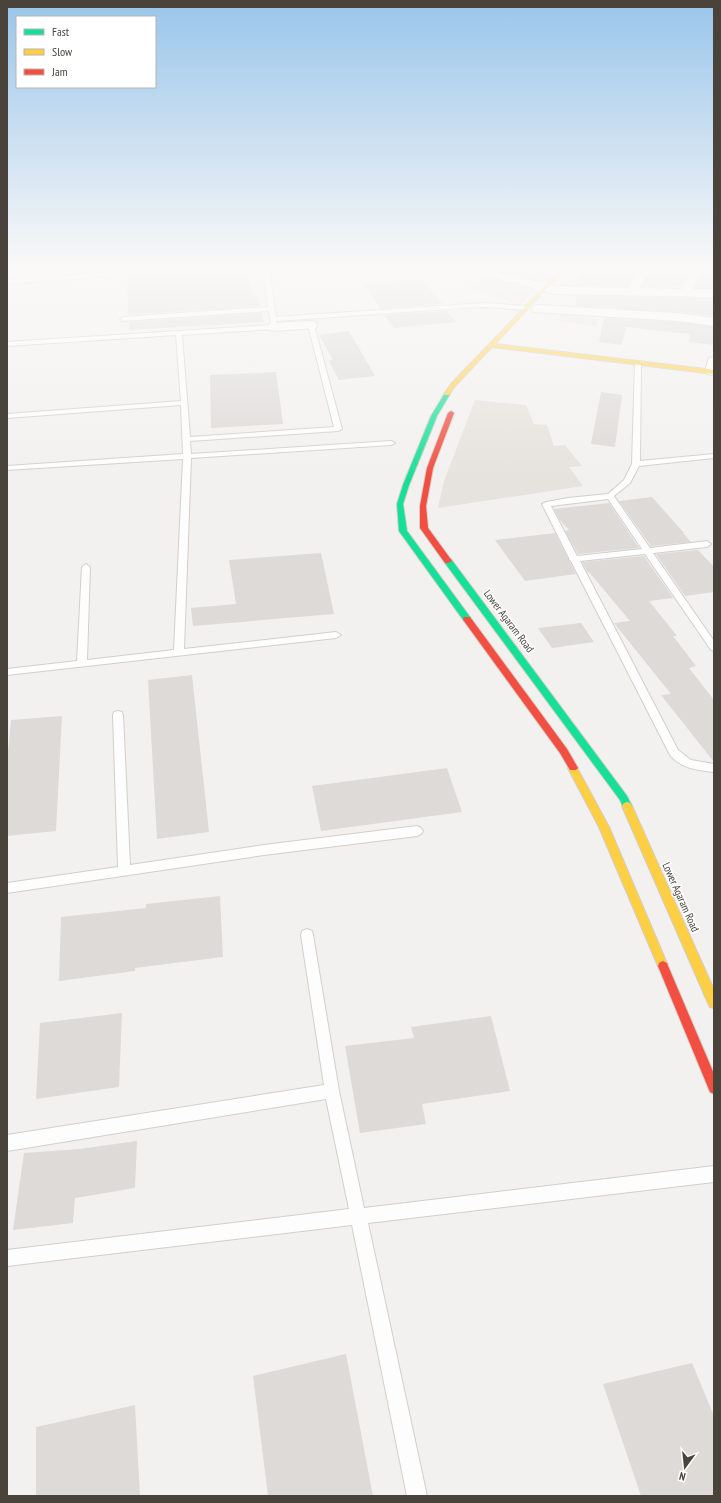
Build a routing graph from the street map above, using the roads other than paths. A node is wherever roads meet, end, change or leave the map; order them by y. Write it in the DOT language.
graph roads {
  1 [pos="91,338"];
  2 [pos="180,338"];
  3 [pos="314,338"];
  4 [pos="500,338"];
  5 [pos="511,338"];
  6 [pos="7,344"];
  7 [pos="491,346"];
  8 [pos="503,347"];
  9 [pos="494,358"];
  10 [pos="638,363"];
  11 [pos="713,368"];
  12 [pos="185,403"];
  13 [pos="456,405"];
  14 [pos="7,416"];
  15 [pos="187,439"];
  16 [pos="391,443"];
  17 [pos="187,456"];
  18 [pos="714,456"];
  19 [pos="636,464"];
  20 [pos="7,468"];
  21 [pos="610,496"];
  22 [pos="707,544"];
  23 [pos="647,550"];
  24 [pos="573,558"];
  25 [pos="86,567"];
  26 [pos="336,635"];
  27 [pos="714,648"];
  28 [pos="179,653"];
  29 [pos="82,664"];
  30 [pos="7,672"];
  31 [pos="118,716"];
  32 [pos="714,768"];
  33 [pos="416,831"];
  34 [pos="124,871"];
  35 [pos="7,888"];
  36 [pos="307,935"];
  37 [pos="714,1003"];
  38 [pos="714,1088"];
  39 [pos="332,1091"];
  40 [pos="7,1143"];
  41 [pos="714,1174"];
  42 [pos="359,1216"];
  43 [pos="7,1258"];
  44 [pos="417,1496"];
  1 -- 6 [label="lane"];
  2 -- 12 [label="lane"];
  3 -- 15 [label="lane"];
  4 -- 7 [label="main road"];
  5 -- 8 [label="main road"];
  7 -- 8 [label="main road"];
  7 -- 38 [label="main road"];
  8 -- 9 [label="main road"];
  8 -- 10 [label="main road"];
  10 -- 11 [label="main road"];
  10 -- 19 [label="lane"];
  12 -- 14 [label="lane"];
  12 -- 15 [label="lane"];
  13 -- 37 [label="main road, Lower Agaram Road"];
  15 -- 17 [label="lane"];
  16 -- 17 [label="lane"];
  17 -- 20 [label="lane"];
  17 -- 28 [label="lane"];
  18 -- 19 [label="lane"];
  19 -- 21 [label="lane"];
  21 -- 23 [label="lane"];
  21 -- 24 [label="lane"];
  22 -- 23 [label="lane"];
  23 -- 24 [label="lane"];
  23 -- 27 [label="lane"];
  24 -- 32 [label="lane"];
  25 -- 29 [label="lane"];
  26 -- 28 [label="lane"];
  28 -- 29 [label="lane"];
  29 -- 30 [label="lane"];
  31 -- 34 [label="lane"];
  33 -- 34 [label="lane"];
  34 -- 35 [label="lane"];
  36 -- 39 [label="lane"];
  39 -- 40 [label="lane"];
  39 -- 42 [label="lane"];
  41 -- 42 [label="lane"];
  42 -- 43 [label="lane"];
  42 -- 44 [label="lane"];
}
